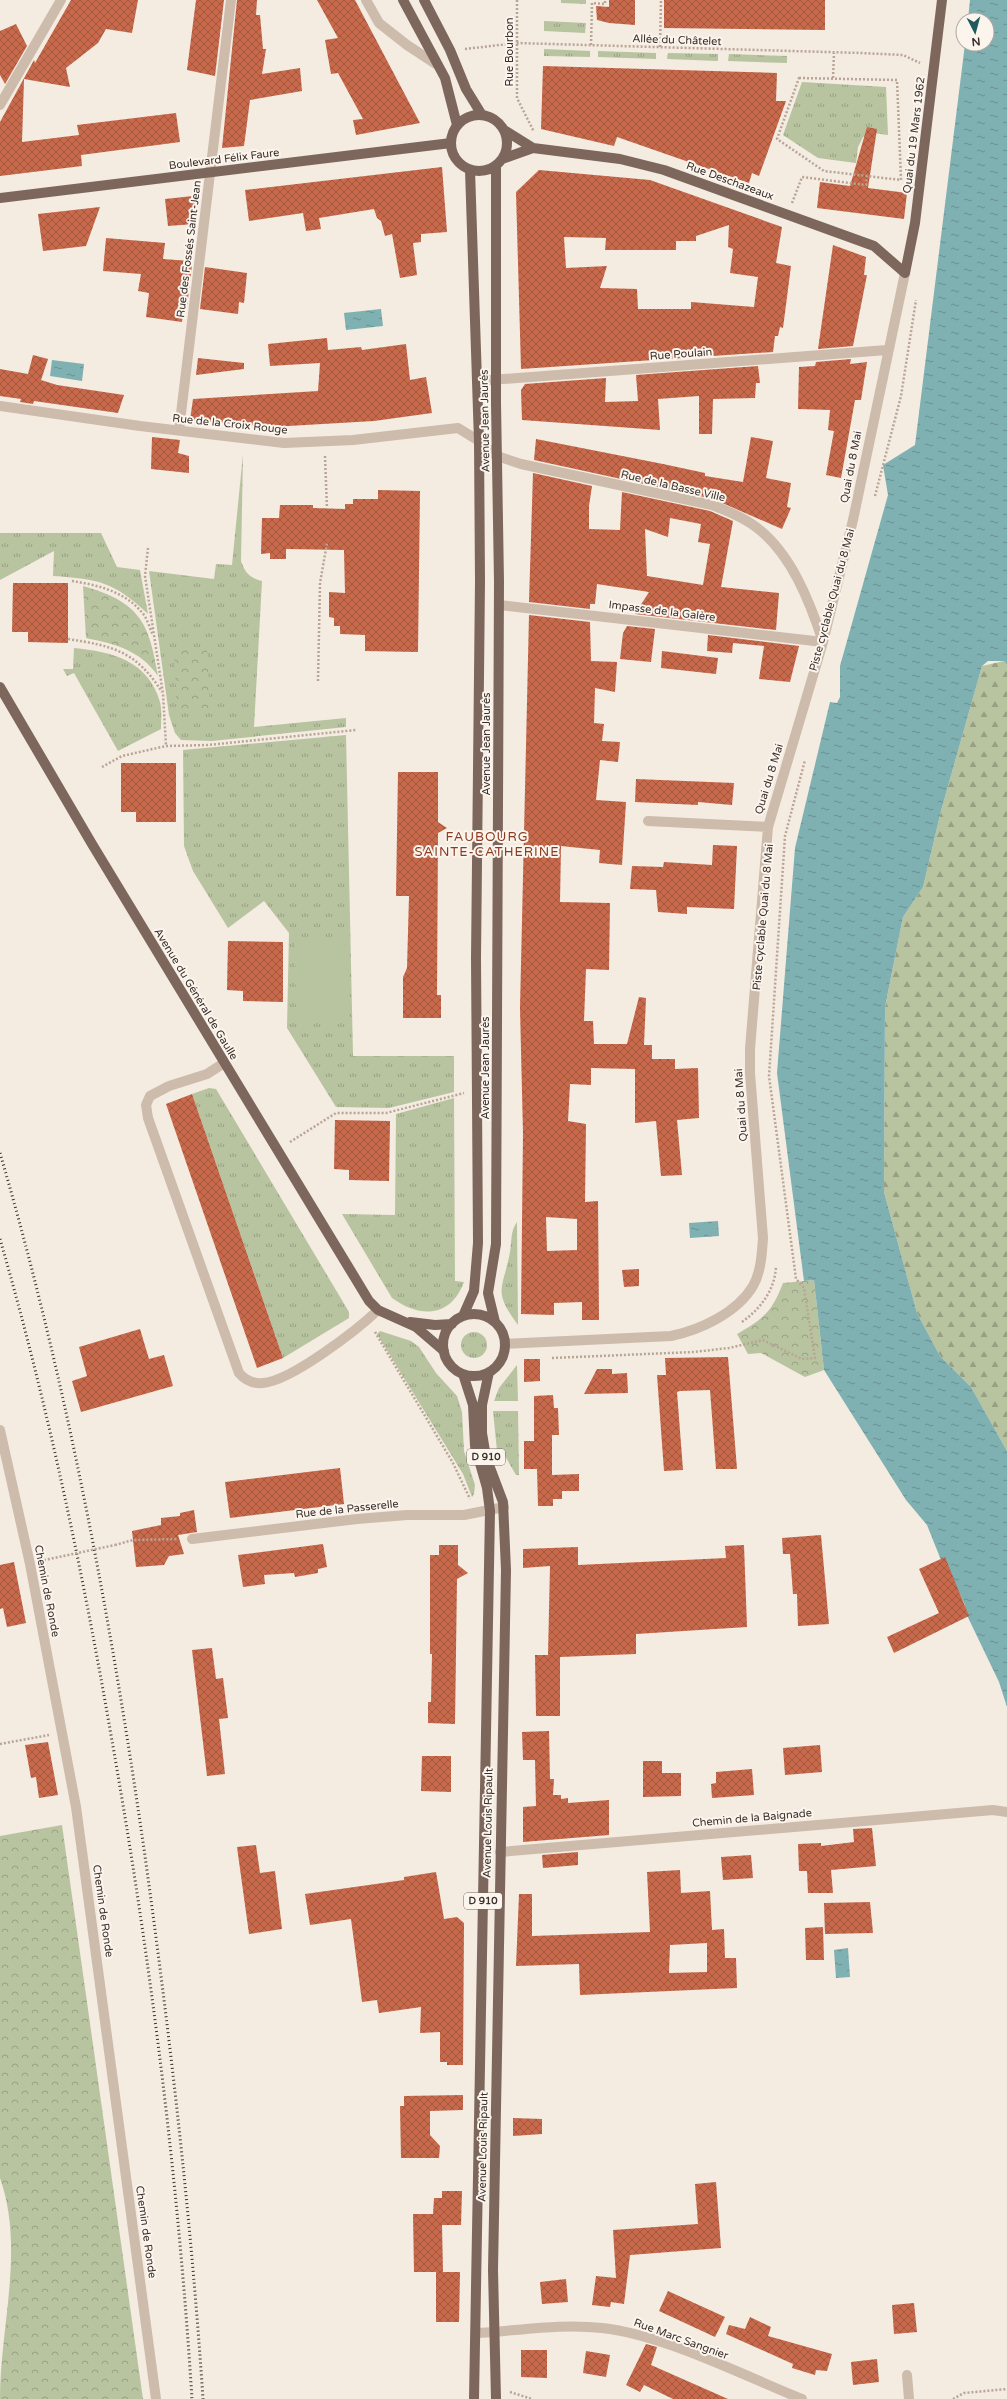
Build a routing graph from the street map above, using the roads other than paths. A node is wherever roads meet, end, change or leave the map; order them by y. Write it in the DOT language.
graph roads {
  1 [pos="61,0"];
  2 [pos="231,0"];
  3 [pos="366,0"];
  4 [pos="403,0"];
  5 [pos="424,0"];
  6 [pos="942,0"];
  7 [pos="436,64"];
  8 [pos="0,105"];
  9 [pos="482,115"];
  10 [pos="457,125"];
  11 [pos="504,130"];
  12 [pos="451,143"];
  13 [pos="534,148"];
  14 [pos="499,162"];
  15 [pos="470,170"];
  16 [pos="210,172"];
  17 [pos="0,198"];
  18 [pos="904,273"];
  19 [pos="887,350"];
  20 [pos="496,380"];
  21 [pos="477,381"];
  22 [pos="0,406"];
  23 [pos="179,430"];
  24 [pos="479,441"];
  25 [pos="497,456"];
  26 [pos="499,605"];
  27 [pos="823,642"];
  28 [pos="0,687"];
  29 [pos="648,821"];
  30 [pos="768,827"];
  31 [pos="224,1063"];
  32 [pos="378,1310"];
  33 [pos="464,1316"];
  34 [pos="402,1321"];
  35 [pos="495,1322"];
  36 [pos="452,1324"];
  37 [pos="505,1344"];
  38 [pos="444,1351"];
  39 [pos="489,1372"];
  40 [pos="463,1374"];
  41 [pos="0,1430"];
  42 [pos="504,1507"];
  43 [pos="490,1511"];
  44 [pos="192,1539"];
  45 [pos="1007,1812"];
  46 [pos="500,1852"];
  47 [pos="494,2332"];
  48 [pos="476,2333"];
  49 [pos="907,2375"];
  50 [pos="156,2399"];
  51 [pos="474,2399"];
  52 [pos="496,2399"];
  53 [pos="802,2399"];
  54 [pos="909,2399"];
  1 -- 8 [label="street"];
  2 -- 16 [label="street, Rue des Fossés Saint-Jean"];
  3 -- 7 [label="street"];
  4 -- 7 [label="main road"];
  5 -- 9 [label="main road"];
  6 -- 18 [label="main road, Quai du 19 Mars 1962"];
  7 -- 10 [label="main road"];
  9 -- 10 [label="main road"];
  9 -- 11 [label="main road"];
  10 -- 12 [label="main road"];
  11 -- 13 [label="main road, Rue Deschazeaux"];
  11 -- 14 [label="main road"];
  12 -- 15 [label="main road"];
  12 -- 16 [label="main road, Boulevard Félix Faure"];
  13 -- 14 [label="main road, Rue Deschazeaux"];
  13 -- 18 [label="main road, Rue Deschazeaux"];
  14 -- 15 [label="main road"];
  14 -- 20 [label="main road, Avenue Jean Jaurès"];
  15 -- 21 [label="main road, Avenue Jean Jaurès"];
  16 -- 17 [label="main road, Boulevard Félix Faure"];
  16 -- 23 [label="street, Rue des Fossés Saint-Jean"];
  18 -- 19 [label="street, Quai du 8 Mai"];
  19 -- 20 [label="street, Rue Poulain"];
  19 -- 27 [label="street, Quai du 8 Mai"];
  20 -- 21 [label="street, Rue Poulain"];
  20 -- 25 [label="main road, Avenue Jean Jaurès"];
  21 -- 24 [label="main road, Avenue Jean Jaurès"];
  22 -- 23 [label="street, Rue de la Croix Rouge"];
  23 -- 24 [label="street, Rue de la Croix Rouge"];
  24 -- 25 [label="street, Rue de la Croix Rouge"];
  24 -- 33 [label="main road, Avenue Jean Jaurès"];
  25 -- 26 [label="main road, Avenue Jean Jaurès"];
  25 -- 27 [label="street, Rue de la Basse Ville"];
  26 -- 27 [label="street, Impasse de la Galère"];
  26 -- 35 [label="main road, Avenue Jean Jaurès"];
  27 -- 30 [label="street, Quai du 8 Mai"];
  28 -- 31 [label="main road, Avenue du Général de Gaulle"];
  29 -- 30 [label="street"];
  30 -- 37 [label="street, Quai du 8 Mai"];
  31 -- 32 [label="main road, Avenue du Général de Gaulle"];
  31 -- 32 [label="street"];
  32 -- 34 [label="main road, Avenue du Général de Gaulle"];
  33 -- 35 [label="main road"];
  33 -- 36 [label="main road"];
  34 -- 36 [label="main road, Avenue du Général de Gaulle"];
  34 -- 38 [label="main road, Avenue du Général de Gaulle"];
  35 -- 37 [label="main road"];
  36 -- 38 [label="main road"];
  37 -- 39 [label="main road"];
  38 -- 40 [label="main road"];
  39 -- 40 [label="main road"];
  39 -- 42 [label="main road, Avenue Louis Ripault / D 910"];
  40 -- 43 [label="main road, Avenue Louis Ripault / D 910"];
  41 -- 50 [label="street, Chemin de Ronde"];
  42 -- 43 [label="street, Rue de la Passerelle"];
  42 -- 46 [label="main road, Avenue Louis Ripault / D 910"];
  43 -- 44 [label="street, Rue de la Passerelle"];
  43 -- 48 [label="main road, Avenue Louis Ripault / D 910"];
  45 -- 46 [label="street, Chemin de la Baignade"];
  46 -- 47 [label="main road, Avenue Louis Ripault / D 910"];
  47 -- 48 [label="street, Rue Marc Sangnier"];
  47 -- 52 [label="main road, Avenue Louis Ripault / D 910"];
  47 -- 53 [label="street, Rue Marc Sangnier"];
  48 -- 51 [label="main road, Avenue Louis Ripault / D 910"];
  49 -- 54 [label="street"];
}
